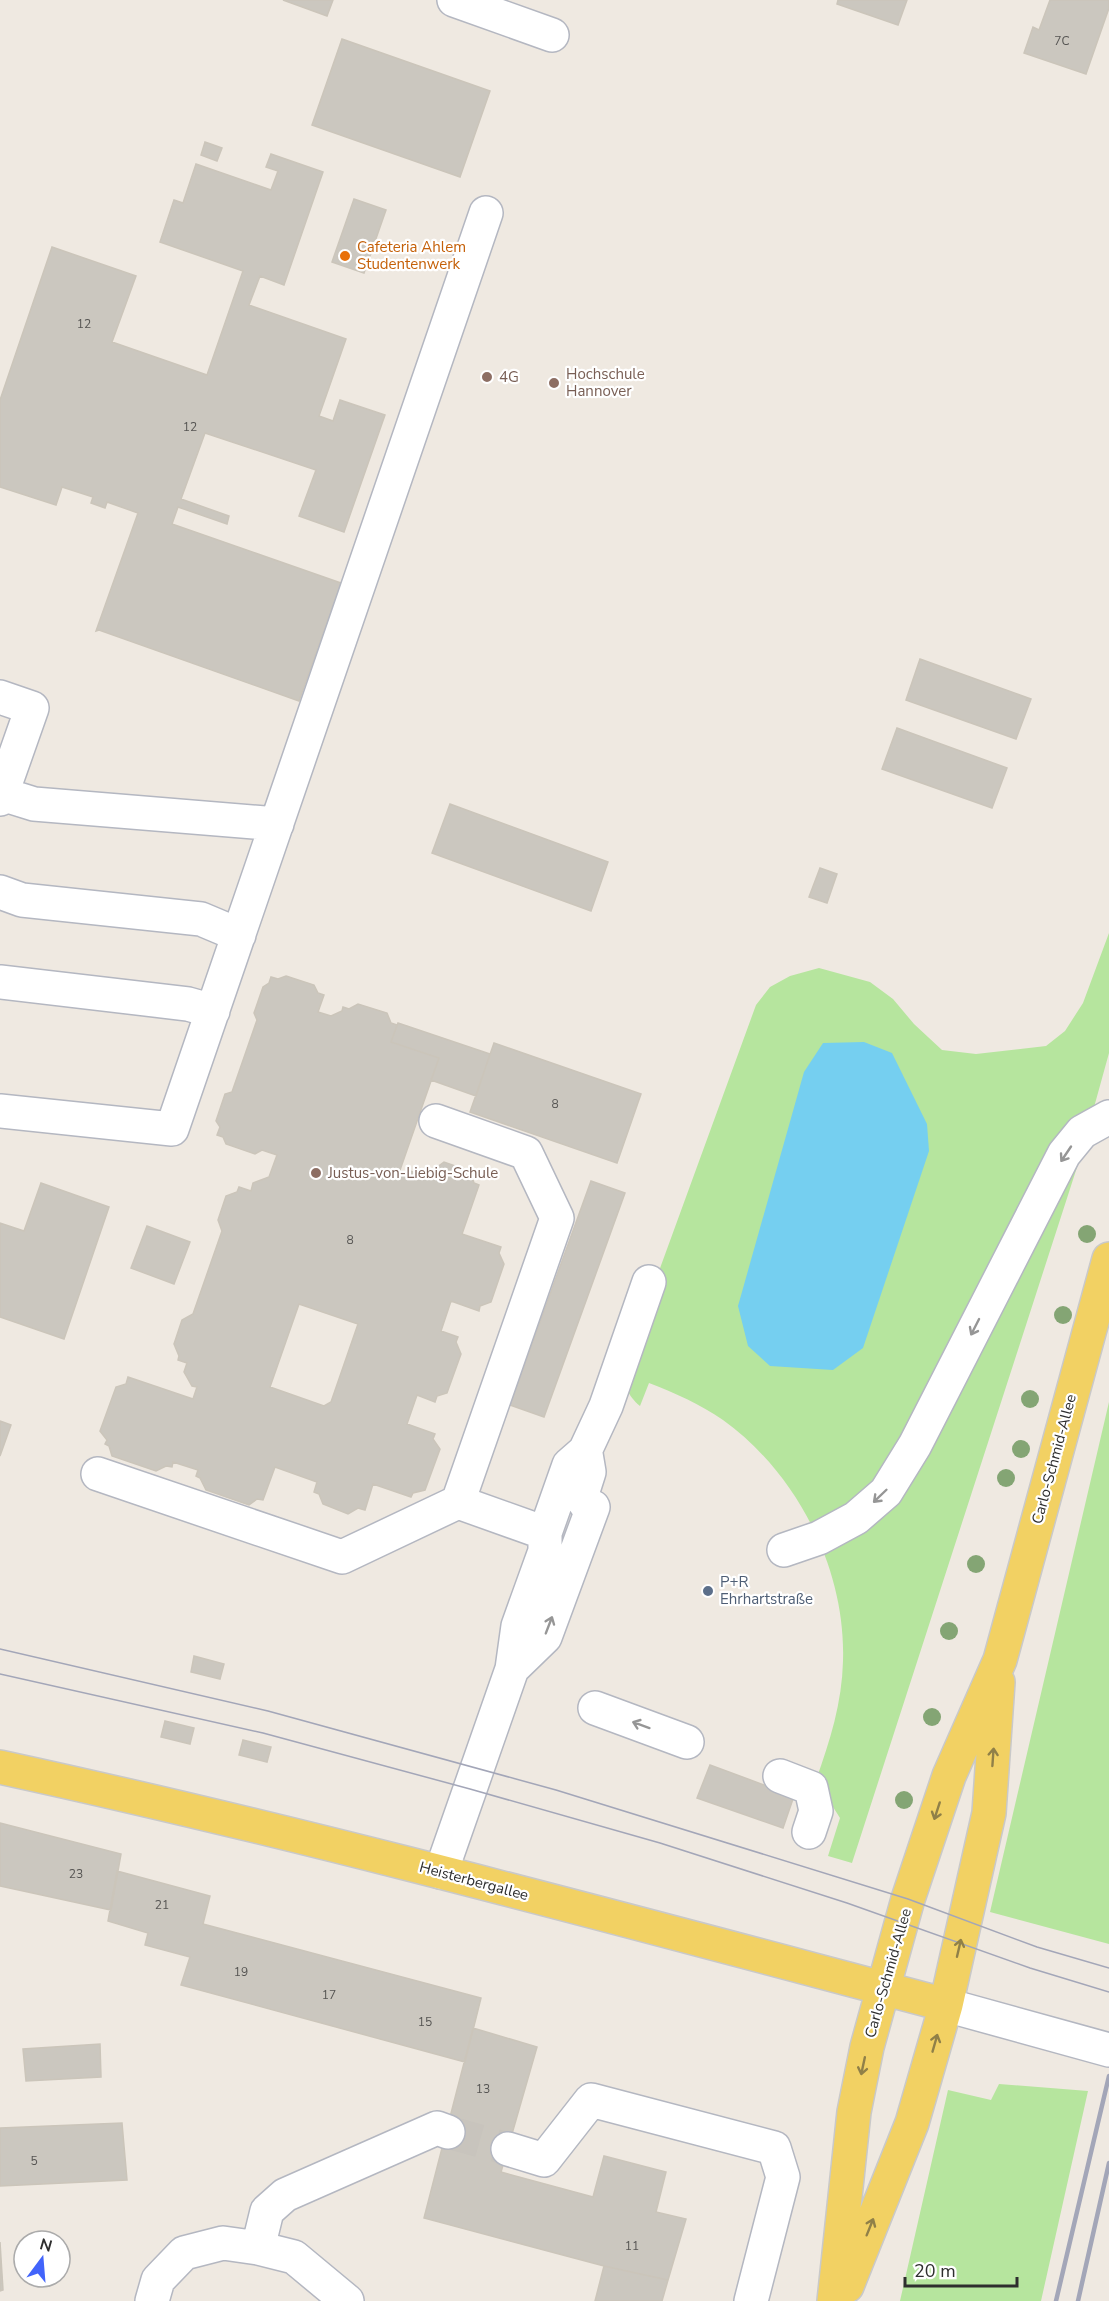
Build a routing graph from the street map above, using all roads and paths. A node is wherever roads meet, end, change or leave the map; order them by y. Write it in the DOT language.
graph roads {
  1 [pos="454,0"];
  2 [pos="552,35"];
  3 [pos="486,213"];
  4 [pos="0,697"];
  5 [pos="1,796"];
  6 [pos="277,824"];
  7 [pos="0,892"];
  8 [pos="239,935"];
  9 [pos="0,982"];
  10 [pos="213,1011"];
  11 [pos="0,1111"];
  12 [pos="1109,1117"];
  13 [pos="436,1121"];
  14 [pos="1109,1259"];
  15 [pos="650,1282"];
  16 [pos="585,1451"];
  17 [pos="98,1474"];
  18 [pos="458,1502"];
  19 [pos="545,1533"];
  20 [pos="784,1550"];
  21 [pos="1000,1660"];
  22 [pos="512,1669"];
  23 [pos="595,1708"];
  24 [pos="687,1742"];
  25 [pos="0,1767"];
  26 [pos="780,1776"];
  27 [pos="809,1832"];
  28 [pos="441,1872"];
  29 [pos="883,1989"];
  30 [pos="946,2005"];
  31 [pos="1098,2047"];
  32 [pos="448,2132"];
  33 [pos="508,2149"];
  34 [pos="258,2248"];
  35 [pos="152,2301"];
  36 [pos="346,2301"];
  37 [pos="751,2301"];
  38 [pos="834,2301"];
  39 [pos="841,2301"];
  1 -- 2 [label="street"];
  3 -- 6 [label="street"];
  4 -- 5 [label="street"];
  5 -- 6 [label="street"];
  6 -- 8 [label="street"];
  7 -- 8 [label="street"];
  8 -- 10 [label="street"];
  9 -- 10 [label="street"];
  10 -- 11 [label="street"];
  12 -- 20 [label="street, one-way"];
  13 -- 18 [label="street"];
  14 -- 21 [label="main road, Carlo-Schmid-Allee"];
  15 -- 16 [label="street"];
  16 -- 19 [label="street"];
  22 -- 16 [label="street, one-way"];
  17 -- 18 [label="street"];
  18 -- 19 [label="street"];
  19 -- 22 [label="street"];
  21 -- 29 [label="main road, Carlo-Schmid-Allee, one-way"];
  30 -- 21 [label="main road, Carlo-Schmid-Allee, one-way"];
  22 -- 28 [label="street"];
  24 -- 23 [label="street, one-way"];
  25 -- 28 [label="main road, Heisterbergallee"];
  26 -- 27 [label="street"];
  28 -- 29 [label="main road, Heisterbergallee"];
  29 -- 30 [label="main road, Heisterbergallee"];
  29 -- 38 [label="main road, Carlo-Schmid-Allee, one-way"];
  30 -- 31 [label="street"];
  39 -- 30 [label="main road, Carlo-Schmid-Allee, one-way"];
  32 -- 34 [label="street"];
  33 -- 37 [label="street"];
  34 -- 35 [label="street"];
  34 -- 36 [label="street"];
}
